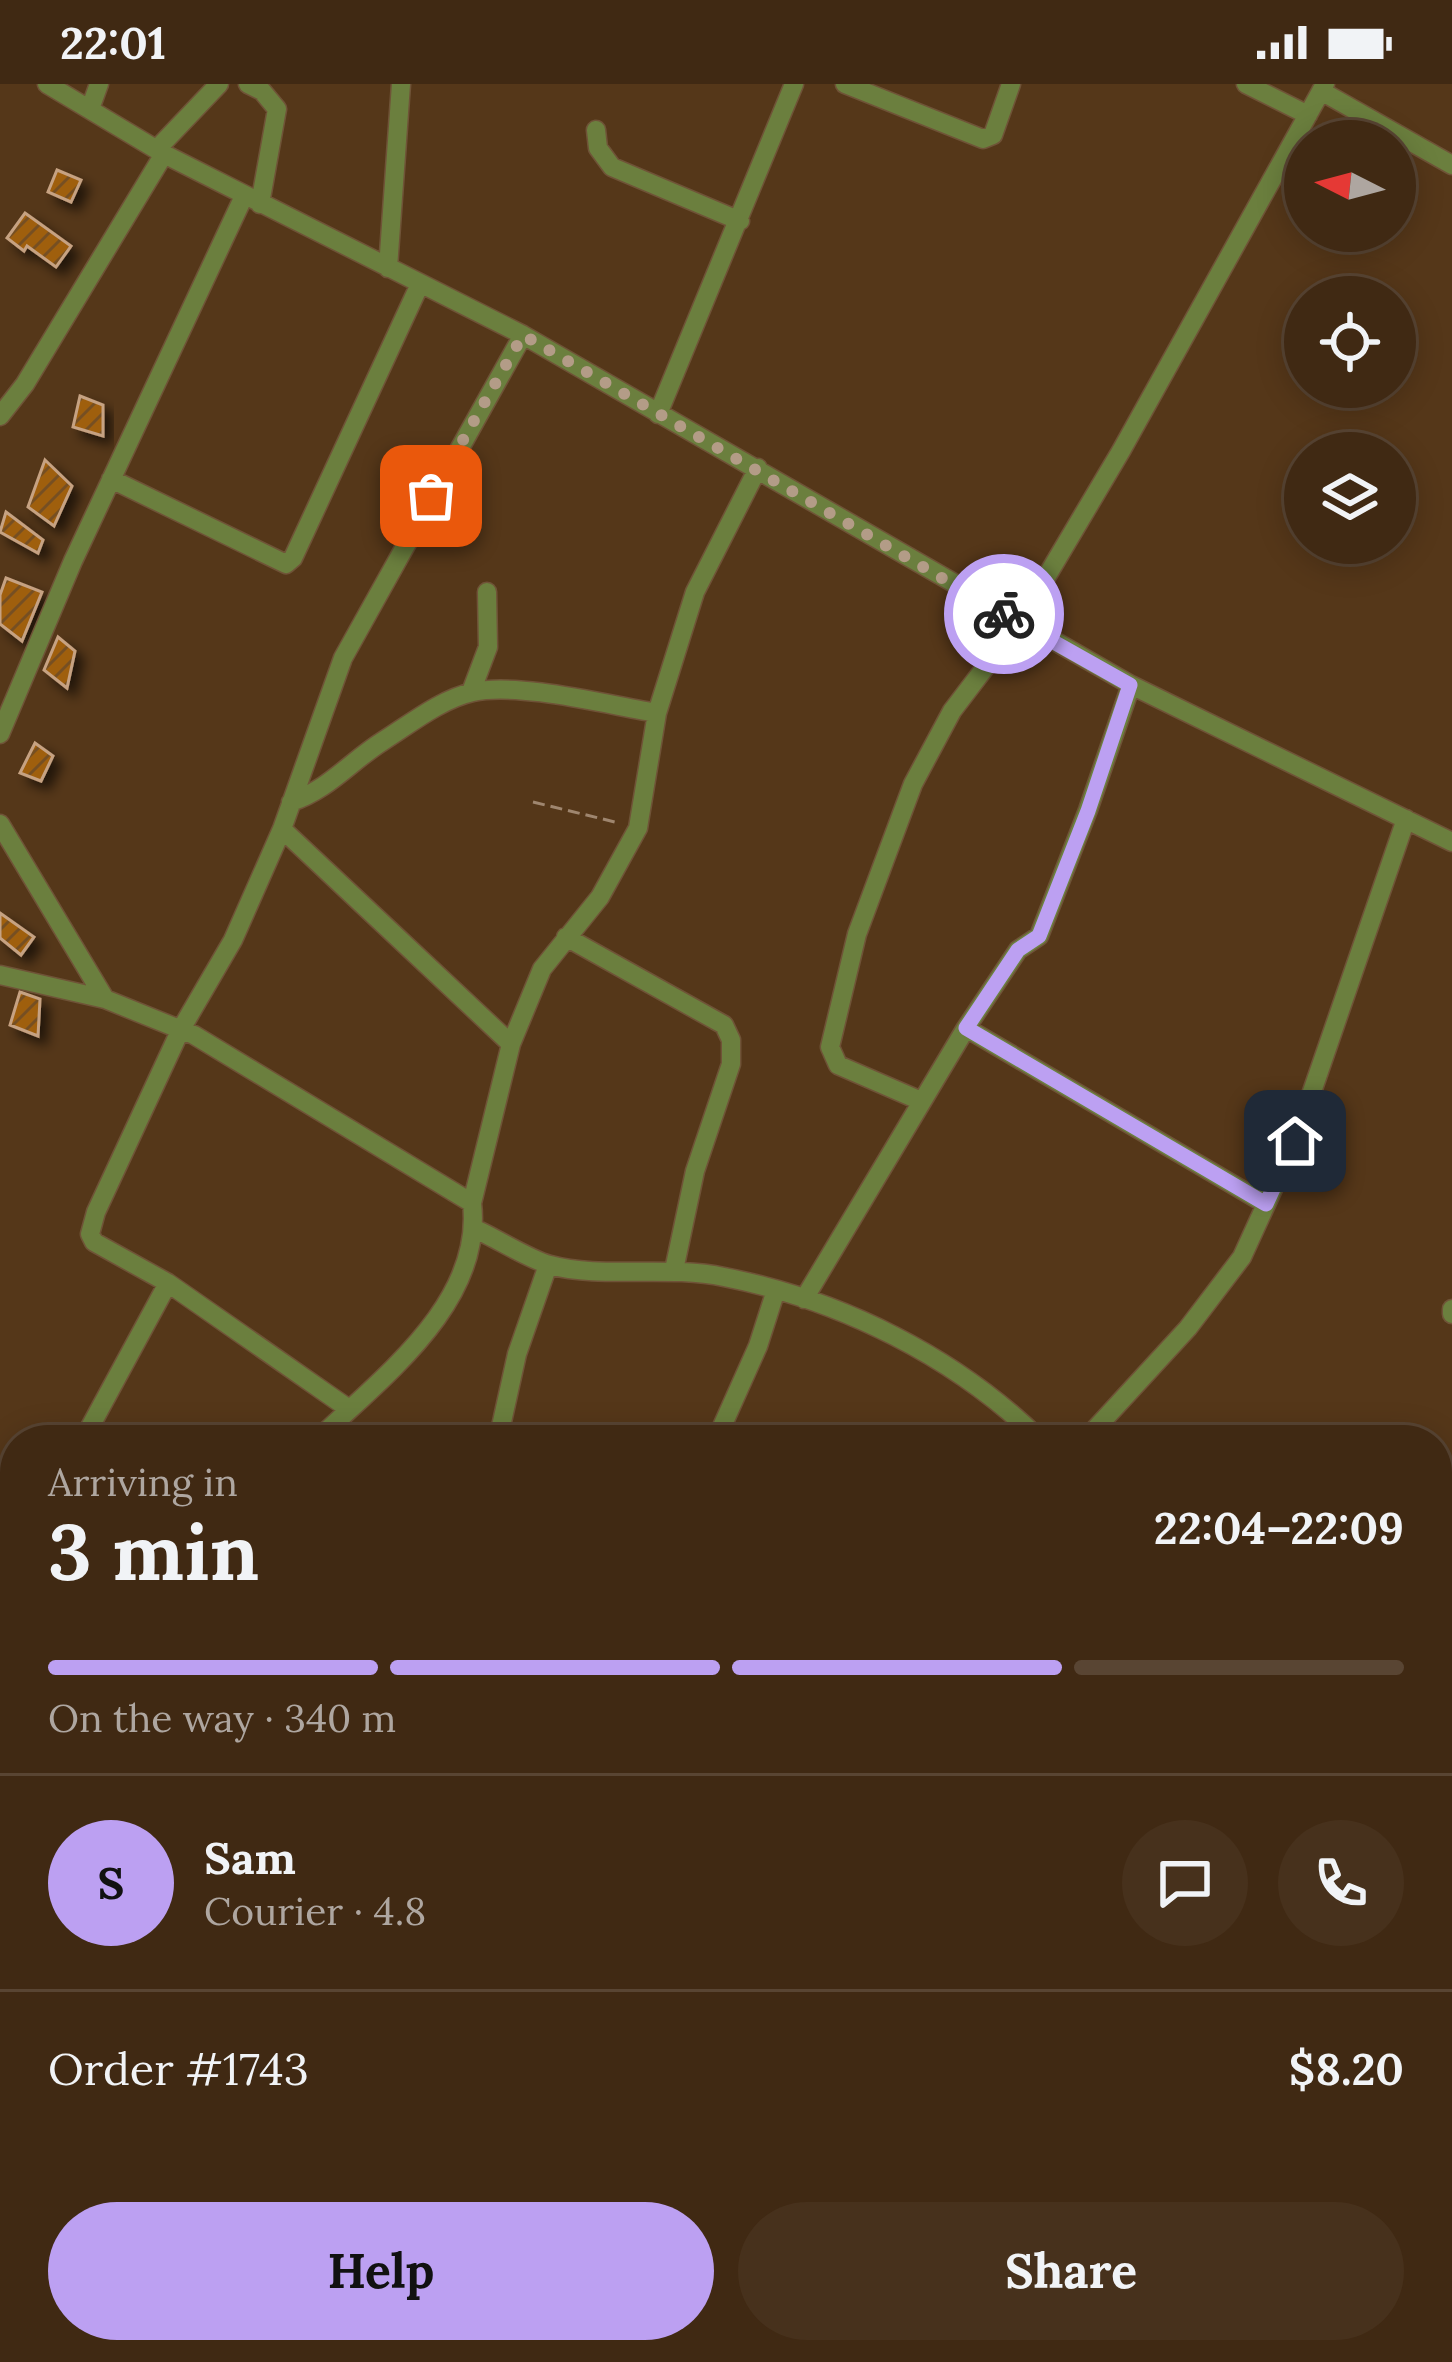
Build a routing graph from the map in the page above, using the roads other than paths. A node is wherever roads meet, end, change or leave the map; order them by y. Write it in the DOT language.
graph roads {
  1 [pos="47,84"];
  2 [pos="99,84"];
  3 [pos="219,84"];
  4 [pos="248,84"];
  5 [pos="401,84"];
  6 [pos="794,84"];
  7 [pos="845,84"];
  8 [pos="1011,84"];
  9 [pos="1246,84"];
  10 [pos="1323,87"];
  11 [pos="90,109"];
  12 [pos="1308,115"];
  13 [pos="596,130"];
  14 [pos="161,152"];
  15 [pos="1452,165"];
  16 [pos="252,200"];
  17 [pos="740,221"];
  18 [pos="388,268"];
  19 [pos="420,284"];
  20 [pos="523,335"];
  21 [pos="658,414"];
  22 [pos="0,416"];
  23 [pos="758,468"];
  24 [pos="111,478"];
  25 [pos="487,592"];
  26 [pos="1018,623"];
  27 [pos="1130,685"];
  28 [pos="471,692"];
  29 [pos="657,713"];
  30 [pos="0,734"];
  31 [pos="291,802"];
  32 [pos="1406,819"];
  33 [pos="0,824"];
  34 [pos="282,829"];
  35 [pos="1452,842"];
  36 [pos="566,937"];
  37 [pos="0,975"];
  38 [pos="105,999"];
  39 [pos="966,1028"];
  40 [pos="180,1031"];
  41 [pos="511,1044"];
  42 [pos="921,1101"];
  43 [pos="472,1203"];
  44 [pos="1266,1204"];
  45 [pos="475,1229"];
  46 [pos="548,1265"];
  47 [pos="674,1270"];
  48 [pos="168,1283"];
  49 [pos="776,1290"];
  50 [pos="804,1299"];
  51 [pos="350,1409"];
  52 [pos="91,1425"];
  53 [pos="338,1425"];
  54 [pos="501,1425"];
  55 [pos="723,1425"];
  56 [pos="1025,1425"];
  57 [pos="1099,1425"];
  1 -- 11 [label="street"];
  2 -- 11 [label="street"];
  3 -- 14 [label="street"];
  4 -- 16 [label="street"];
  5 -- 18 [label="street"];
  6 -- 17 [label="street"];
  7 -- 8 [label="street"];
  9 -- 12 [label="street"];
  10 -- 12 [label="street"];
  10 -- 15 [label="street"];
  11 -- 14 [label="street"];
  12 -- 26 [label="street"];
  13 -- 17 [label="street"];
  14 -- 16 [label="street"];
  14 -- 22 [label="street"];
  16 -- 18 [label="street"];
  16 -- 24 [label="street"];
  17 -- 21 [label="street"];
  18 -- 19 [label="street"];
  19 -- 20 [label="street"];
  19 -- 24 [label="street"];
  20 -- 21 [label="street"];
  20 -- 31 [label="street"];
  21 -- 23 [label="street"];
  23 -- 26 [label="street"];
  23 -- 29 [label="street"];
  24 -- 30 [label="street"];
  25 -- 28 [label="street"];
  26 -- 27 [label="street"];
  26 -- 42 [label="street"];
  27 -- 32 [label="street"];
  27 -- 39 [label="street"];
  28 -- 29 [label="street"];
  28 -- 31 [label="street"];
  29 -- 36 [label="street"];
  31 -- 34 [label="street"];
  32 -- 35 [label="street"];
  32 -- 44 [label="street"];
  33 -- 38 [label="street"];
  34 -- 40 [label="street"];
  34 -- 41 [label="street"];
  36 -- 41 [label="street"];
  36 -- 47 [label="street"];
  37 -- 38 [label="street"];
  38 -- 40 [label="street"];
  39 -- 42 [label="street"];
  39 -- 44 [label="street"];
  40 -- 43 [label="street"];
  40 -- 48 [label="street"];
  41 -- 43 [label="street"];
  42 -- 50 [label="street"];
  43 -- 45 [label="street"];
  44 -- 57 [label="street"];
  45 -- 46 [label="street"];
  45 -- 51 [label="street"];
  46 -- 47 [label="street"];
  46 -- 54 [label="street"];
  47 -- 49 [label="street"];
  48 -- 51 [label="street"];
  48 -- 52 [label="street"];
  49 -- 50 [label="street"];
  49 -- 55 [label="street"];
  50 -- 56 [label="street"];
  51 -- 53 [label="street"];
}
